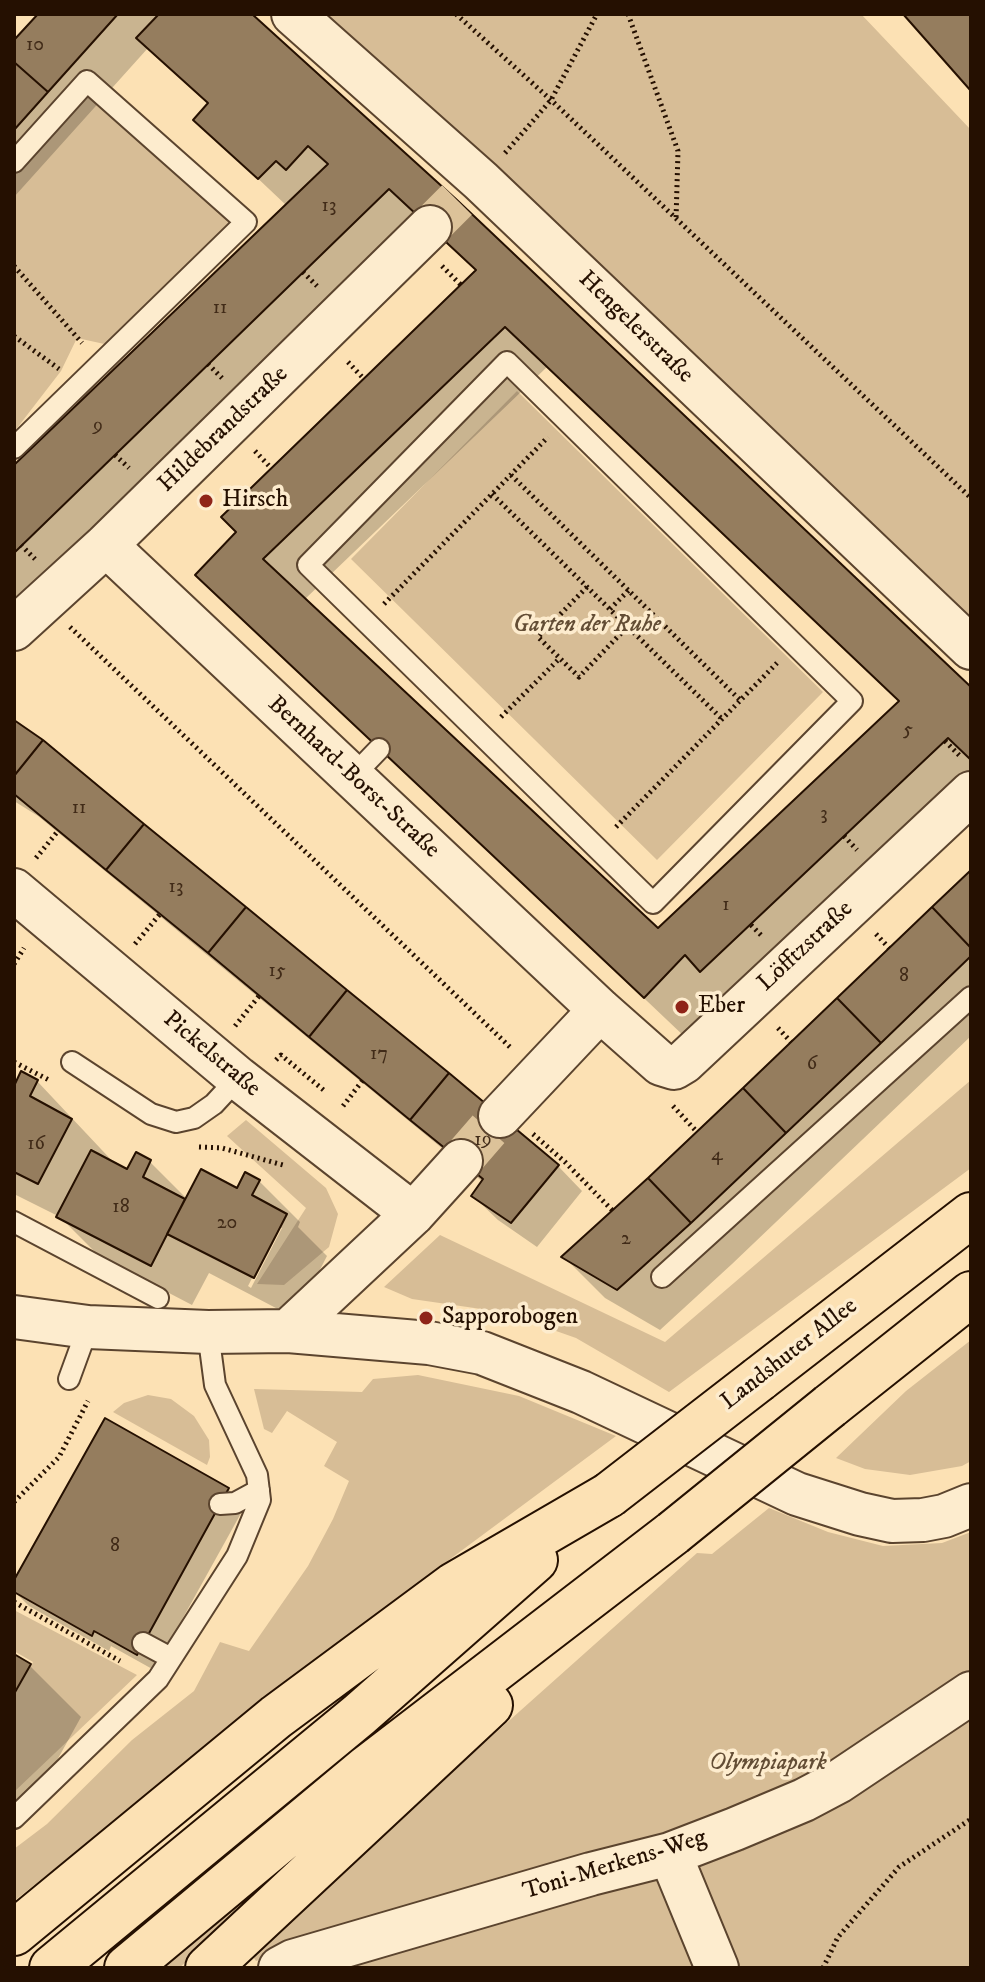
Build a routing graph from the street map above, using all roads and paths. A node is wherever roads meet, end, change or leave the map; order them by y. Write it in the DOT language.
graph roads {
  1 [pos="293,14"];
  2 [pos="456,14"];
  3 [pos="597,14"];
  4 [pos="628,14"];
  5 [pos="551,100"];
  6 [pos="14,162"];
  7 [pos="456,203"];
  8 [pos="676,221"];
  9 [pos="14,266"];
  10 [pos="14,336"];
  11 [pos="100,364"];
  12 [pos="77,387"];
  13 [pos="565,419"];
  14 [pos="14,448"];
  15 [pos="511,475"];
  16 [pos="492,494"];
  17 [pos="971,498"];
  18 [pos="106,545"];
  19 [pos="587,587"];
  20 [pos="629,590"];
  21 [pos="610,609"];
  22 [pos="29,615"];
  23 [pos="366,622"];
  24 [pos="627,627"];
  25 [pos="795,645"];
  26 [pos="971,648"];
  27 [pos="560,658"];
  28 [pos="436,691"];
  29 [pos="740,700"];
  30 [pos="421,706"];
  31 [pos="722,719"];
  32 [pos="483,736"];
  33 [pos="971,793"];
  34 [pos="596,847"];
  35 [pos="14,890"];
  36 [pos="971,997"];
  37 [pos="600,1010"];
  38 [pos="14,1062"];
  39 [pos="72,1062"];
  40 [pos="538,1073"];
  41 [pos="238,1078"];
  42 [pos="363,1080"];
  43 [pos="62,1087"];
  44 [pos="343,1106"];
  45 [pos="502,1113"];
  46 [pos="197,1147"];
  47 [pos="461,1161"];
  48 [pos="294,1168"];
  49 [pos="613,1211"];
  50 [pos="413,1214"];
  51 [pos="971,1215"];
  52 [pos="14,1222"];
  53 [pos="662,1277"];
  54 [pos="971,1294"];
  55 [pos="158,1298"];
  56 [pos="14,1317"];
  57 [pos="88,1327"];
  58 [pos="288,1331"];
  59 [pos="208,1332"];
  60 [pos="69,1379"];
  61 [pos="92,1392"];
  62 [pos="259,1490"];
  63 [pos="609,1495"];
  64 [pos="14,1502"];
  65 [pos="220,1504"];
  66 [pos="971,1505"];
  67 [pos="673,1533"];
  68 [pos="14,1602"];
  69 [pos="143,1643"];
  70 [pos="171,1658"];
  71 [pos="154,1684"];
  72 [pos="971,1693"];
  73 [pos="14,1818"];
  74 [pos="971,1819"];
  75 [pos="670,1854"];
  76 [pos="14,1933"];
  77 [pos="52,1968"];
  78 [pos="127,1968"];
  79 [pos="208,1968"];
  80 [pos="280,1968"];
  81 [pos="717,1968"];
  82 [pos="823,1968"];
  1 -- 7 [label="street, Hengelerstraße"];
  2 -- 5 [label="path"];
  3 -- 5 [label="path"];
  4 -- 8 [label="path"];
  5 -- 7 [label="path"];
  5 -- 8 [label="path"];
  6 -- 11 [label="lane"];
  7 -- 18 [label="street, Hildebrandstraße"];
  7 -- 26 [label="street, Hengelerstraße"];
  8 -- 17 [label="path"];
  9 -- 11 [label="path"];
  10 -- 12 [label="path"];
  11 -- 12 [label="lane"];
  12 -- 14 [label="lane"];
  13 -- 15 [label="path"];
  13 -- 23 [label="lane"];
  13 -- 25 [label="lane"];
  15 -- 16 [label="path"];
  15 -- 20 [label="path"];
  16 -- 19 [label="path"];
  16 -- 23 [label="path"];
  18 -- 22 [label="street, Hildebrandstraße"];
  18 -- 37 [label="street, Bernhard-Borst-Straße"];
  19 -- 21 [label="path"];
  19 -- 27 [label="path"];
  20 -- 21 [label="path"];
  20 -- 29 [label="path"];
  21 -- 24 [label="path"];
  22 -- 40 [label="path"];
  23 -- 28 [label="lane"];
  24 -- 27 [label="path"];
  24 -- 31 [label="path"];
  25 -- 29 [label="path"];
  25 -- 34 [label="lane"];
  27 -- 32 [label="path"];
  28 -- 30 [label="lane"];
  28 -- 32 [label="lane"];
  29 -- 31 [label="path"];
  31 -- 34 [label="path"];
  32 -- 34 [label="lane"];
  33 -- 37 [label="street, Löfftzstraße"];
  35 -- 41 [label="street, Pickelstraße"];
  36 -- 53 [label="lane"];
  37 -- 40 [label="street"];
  38 -- 43 [label="path"];
  39 -- 41 [label="lane"];
  40 -- 45 [label="street"];
  41 -- 50 [label="street, Pickelstraße"];
  42 -- 44 [label="path"];
  45 -- 49 [label="path"];
  46 -- 48 [label="path"];
  47 -- 50 [label="street"];
  50 -- 58 [label="street"];
  51 -- 63 [label="highway, Landshuter Allee, bridge"];
  52 -- 55 [label="lane"];
  54 -- 67 [label="highway, bridge"];
  56 -- 57 [label="street"];
  57 -- 59 [label="street"];
  57 -- 60 [label="lane"];
  58 -- 59 [label="street"];
  58 -- 66 [label="street"];
  59 -- 62 [label="lane"];
  61 -- 64 [label="path"];
  62 -- 65 [label="lane"];
  62 -- 70 [label="lane"];
  63 -- 76 [label="highway"];
  63 -- 77 [label="highway"];
  67 -- 78 [label="highway"];
  67 -- 79 [label="highway"];
  68 -- 71 [label="path"];
  69 -- 70 [label="lane"];
  70 -- 71 [label="lane"];
  71 -- 73 [label="lane"];
  72 -- 75 [label="street, Toni-Merkens-Weg"];
  74 -- 82 [label="path"];
  75 -- 80 [label="street, Toni-Merkens-Weg"];
  75 -- 81 [label="street"];
}
